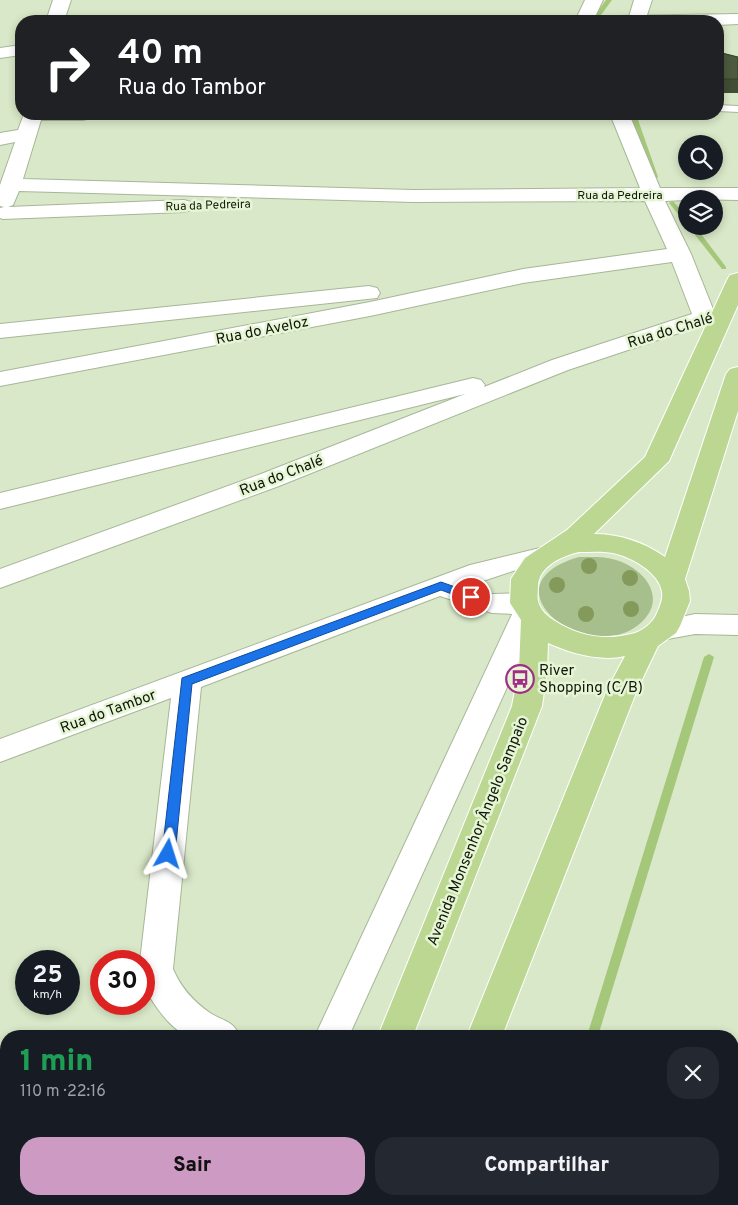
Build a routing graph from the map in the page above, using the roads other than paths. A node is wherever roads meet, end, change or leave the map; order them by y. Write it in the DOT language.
graph roads {
  1 [pos="62,0"];
  2 [pos="594,0"];
  3 [pos="643,0"];
  4 [pos="738,14"];
  5 [pos="57,15"];
  6 [pos="587,15"];
  7 [pos="638,15"];
  8 [pos="724,15"];
  9 [pos="724,19"];
  10 [pos="738,19"];
  11 [pos="15,51"];
  12 [pos="0,53"];
  13 [pos="724,108"];
  14 [pos="738,109"];
  15 [pos="31,120"];
  16 [pos="622,120"];
  17 [pos="26,134"];
  18 [pos="0,140"];
  19 [pos="10,185"];
  20 [pos="652,194"];
  21 [pos="738,194"];
  22 [pos="153,198"];
  23 [pos="1,217"];
  24 [pos="680,254"];
  25 [pos="523,276"];
  26 [pos="738,280"];
  27 [pos="300,300"];
  28 [pos="714,315"];
  29 [pos="307,321"];
  30 [pos="0,331"];
  31 [pos="560,365"];
  32 [pos="738,374"];
  33 [pos="0,379"];
  34 [pos="731,415"];
  35 [pos="0,501"];
  36 [pos="551,552"];
  37 [pos="0,579"];
  38 [pos="671,579"];
  39 [pos="441,586"];
  40 [pos="529,611"];
  41 [pos="738,625"];
  42 [pos="655,635"];
  43 [pos="187,682"];
  44 [pos="0,751"];
  45 [pos="208,1030"];
  46 [pos="335,1030"];
  47 [pos="397,1030"];
  48 [pos="487,1030"];
  1 -- 5 [label="street"];
  2 -- 6 [label="street"];
  3 -- 7 [label="street"];
  4 -- 8 [label="street"];
  9 -- 10 [label="street"];
  11 -- 12 [label="street"];
  13 -- 14 [label="lane"];
  15 -- 17 [label="street"];
  16 -- 20 [label="street"];
  17 -- 18 [label="street"];
  17 -- 19 [label="street"];
  19 -- 22 [label="street, Rua da Pedreira"];
  19 -- 23 [label="street"];
  20 -- 21 [label="street, Rua da Pedreira"];
  20 -- 22 [label="street, Rua da Pedreira"];
  20 -- 24 [label="street"];
  22 -- 23 [label="street, Rua da Pedreira"];
  24 -- 25 [label="street, Rua do Aveloz"];
  24 -- 28 [label="street"];
  25 -- 27 [label="street, Rua do Aveloz"];
  25 -- 29 [label="street, Rua do Aveloz"];
  26 -- 28 [label="main road"];
  27 -- 29 [label="street"];
  27 -- 30 [label="street, Rua do Aveloz"];
  28 -- 31 [label="street, Rua do Chalé"];
  28 -- 36 [label="main road"];
  29 -- 33 [label="street, Rua do Aveloz"];
  31 -- 35 [label="street, Rua do Chalé"];
  31 -- 37 [label="street, Rua do Chalé"];
  32 -- 34 [label="main road"];
  34 -- 38 [label="main road"];
  36 -- 38 [label="main road"];
  36 -- 39 [label="street, Rua do Tambor"];
  36 -- 40 [label="main road"];
  38 -- 42 [label="main road"];
  39 -- 40 [label="street"];
  39 -- 43 [label="street, Rua do Tambor"];
  40 -- 42 [label="main road"];
  40 -- 46 [label="street"];
  40 -- 47 [label="main road, Avenida Monsenhor Ângelo Sampaio"];
  41 -- 42 [label="street"];
  42 -- 48 [label="main road"];
  43 -- 44 [label="street, Rua do Tambor"];
  43 -- 45 [label="street"];
}
